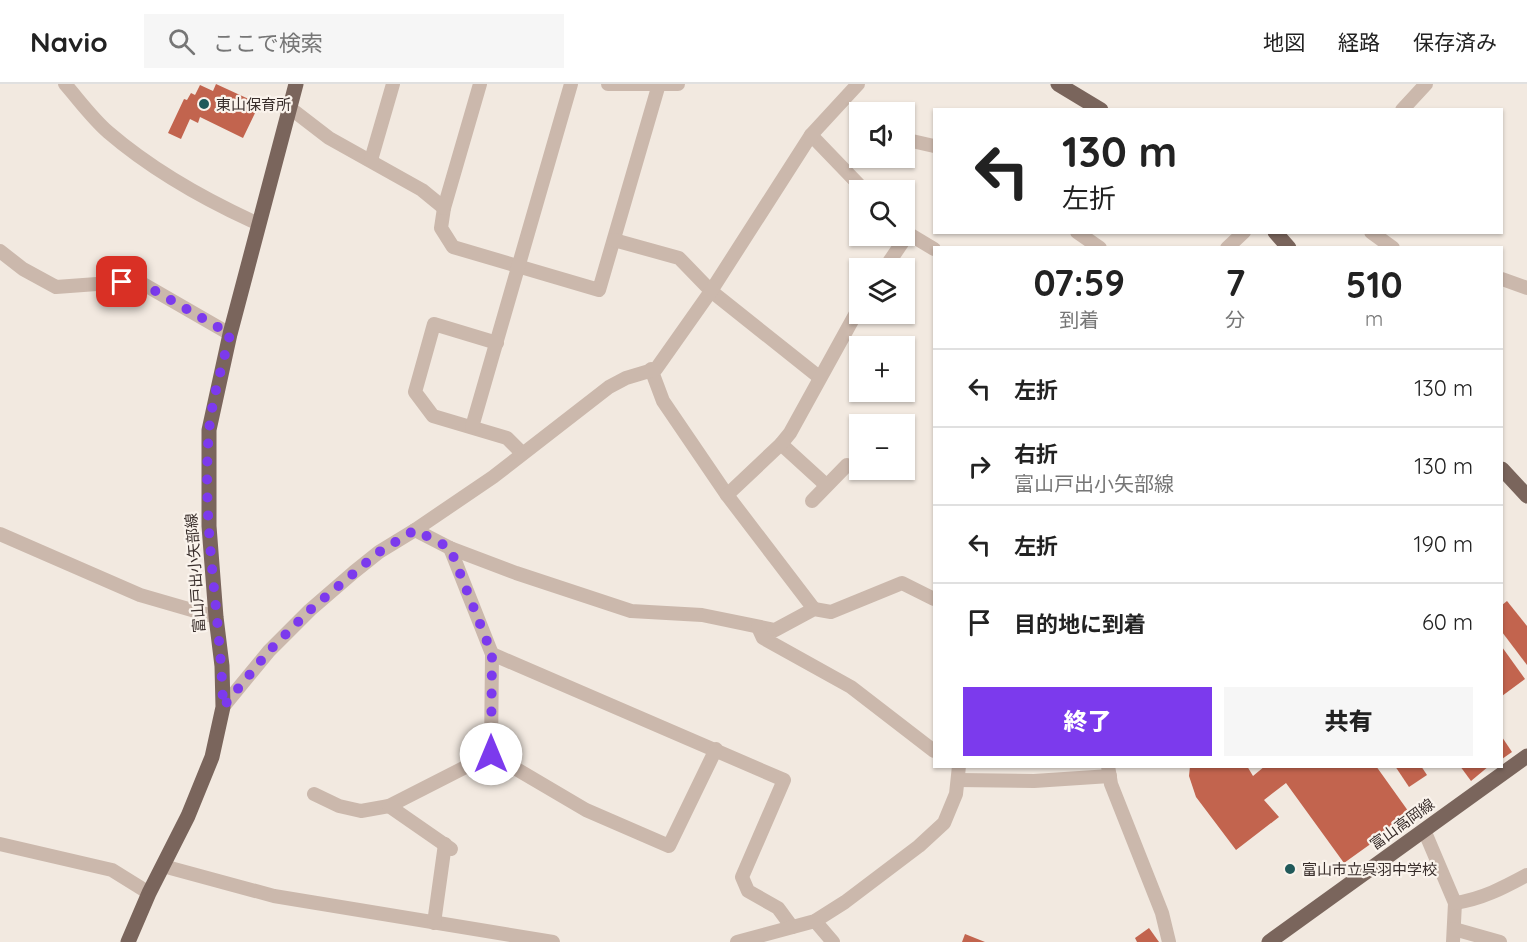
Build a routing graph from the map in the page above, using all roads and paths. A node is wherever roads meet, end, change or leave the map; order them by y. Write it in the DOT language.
graph roads {
  1 [pos="65,84"];
  2 [pos="296,84"];
  3 [pos="393,84"];
  4 [pos="480,84"];
  5 [pos="571,84"];
  6 [pos="608,84"];
  7 [pos="659,84"];
  8 [pos="678,84"];
  9 [pos="858,84"];
  10 [pos="1058,84"];
  11 [pos="1426,84"];
  12 [pos="290,108"];
  13 [pos="1098,108"];
  14 [pos="1404,108"];
  15 [pos="811,135"];
  16 [pos="915,142"];
  17 [pos="933,146"];
  18 [pos="371,160"];
  19 [pos="854,180"];
  20 [pos="444,208"];
  21 [pos="252,220"];
  22 [pos="1080,234"];
  23 [pos="1242,234"];
  24 [pos="1277,234"];
  25 [pos="1374,234"];
  26 [pos="915,237"];
  27 [pos="614,240"];
  28 [pos="1097,246"];
  29 [pos="1229,246"];
  30 [pos="1287,246"];
  31 [pos="1390,246"];
  32 [pos="933,248"];
  33 [pos="0,251"];
  34 [pos="519,267"];
  35 [pos="1503,279"];
  36 [pos="1527,288"];
  37 [pos="711,291"];
  38 [pos="850,324"];
  39 [pos="230,334"];
  40 [pos="497,343"];
  41 [pos="651,369"];
  42 [pos="819,377"];
  43 [pos="472,427"];
  44 [pos="781,444"];
  45 [pos="522,453"];
  46 [pos="846,465"];
  47 [pos="1503,470"];
  48 [pos="826,485"];
  49 [pos="728,495"];
  50 [pos="1527,496"];
  51 [pos="812,501"];
  52 [pos="415,530"];
  53 [pos="0,534"];
  54 [pos="450,548"];
  55 [pos="933,598"];
  56 [pos="814,609"];
  57 [pos="216,617"];
  58 [pos="758,627"];
  59 [pos="492,654"];
  60 [pos="223,707"];
  61 [pos="716,749"];
  62 [pos="933,750"];
  63 [pos="491,754"];
  64 [pos="1527,756"];
  65 [pos="1109,771"];
  66 [pos="958,773"];
  67 [pos="314,794"];
  68 [pos="389,806"];
  69 [pos="1424,830"];
  70 [pos="0,844"];
  71 [pos="163,866"];
  72 [pos="1527,875"];
  73 [pos="149,893"];
  74 [pos="1455,903"];
  75 [pos="815,921"];
  76 [pos="434,923"];
  77 [pos="792,927"];
  78 [pos="1454,936"];
  79 [pos="519,939"];
  80 [pos="128,942"];
  81 [pos="553,942"];
  82 [pos="737,942"];
  83 [pos="833,942"];
  84 [pos="1169,942"];
  85 [pos="1269,942"];
  86 [pos="1500,942"];
  1 -- 21 [label="street"];
  2 -- 12 [label="main road, 富山戸出小矢部線"];
  3 -- 18 [label="street"];
  4 -- 20 [label="street"];
  5 -- 34 [label="street"];
  6 -- 7 [label="street"];
  7 -- 8 [label="street"];
  7 -- 27 [label="street"];
  9 -- 15 [label="street"];
  10 -- 13 [label="main road"];
  11 -- 14 [label="street"];
  12 -- 18 [label="street"];
  12 -- 39 [label="main road, 富山戸出小矢部線"];
  15 -- 19 [label="street"];
  15 -- 37 [label="street"];
  16 -- 17 [label="street"];
  18 -- 20 [label="street"];
  20 -- 34 [label="street"];
  22 -- 28 [label="street"];
  23 -- 29 [label="street"];
  24 -- 30 [label="main road"];
  25 -- 31 [label="street"];
  26 -- 32 [label="street"];
  27 -- 34 [label="street"];
  27 -- 37 [label="street"];
  33 -- 39 [label="street"];
  34 -- 40 [label="street"];
  35 -- 36 [label="street"];
  37 -- 41 [label="street"];
  37 -- 42 [label="street"];
  38 -- 42 [label="street"];
  39 -- 57 [label="main road, 富山戸出小矢部線"];
  40 -- 43 [label="street"];
  40 -- 43 [label="street"];
  41 -- 45 [label="street"];
  41 -- 49 [label="street"];
  42 -- 44 [label="street"];
  43 -- 45 [label="street"];
  44 -- 48 [label="street"];
  44 -- 49 [label="street"];
  45 -- 52 [label="street"];
  46 -- 48 [label="street"];
  47 -- 50 [label="main road"];
  48 -- 51 [label="street"];
  49 -- 56 [label="street"];
  52 -- 54 [label="street"];
  52 -- 60 [label="street"];
  53 -- 57 [label="street"];
  54 -- 58 [label="street"];
  54 -- 59 [label="street"];
  55 -- 56 [label="street"];
  56 -- 58 [label="street"];
  57 -- 60 [label="main road, 富山戸出小矢部線"];
  58 -- 62 [label="street"];
  59 -- 61 [label="street"];
  59 -- 63 [label="street"];
  60 -- 71 [label="main road, 富山戸出小矢部線"];
  61 -- 63 [label="street"];
  61 -- 77 [label="street"];
  63 -- 68 [label="street"];
  64 -- 69 [label="main road, 富山高岡線"];
  65 -- 66 [label="street"];
  65 -- 84 [label="street"];
  66 -- 75 [label="street"];
  67 -- 68 [label="street"];
  68 -- 76 [label="street"];
  69 -- 74 [label="street"];
  69 -- 85 [label="main road, 富山高岡線"];
  70 -- 73 [label="street"];
  71 -- 73 [label="main road, 富山戸出小矢部線"];
  71 -- 76 [label="street"];
  72 -- 74 [label="street"];
  73 -- 80 [label="main road, 富山戸出小矢部線"];
  74 -- 78 [label="street"];
  75 -- 77 [label="street"];
  75 -- 83 [label="street"];
  76 -- 79 [label="street"];
  77 -- 82 [label="street"];
  78 -- 86 [label="street"];
  79 -- 81 [label="street"];
}
